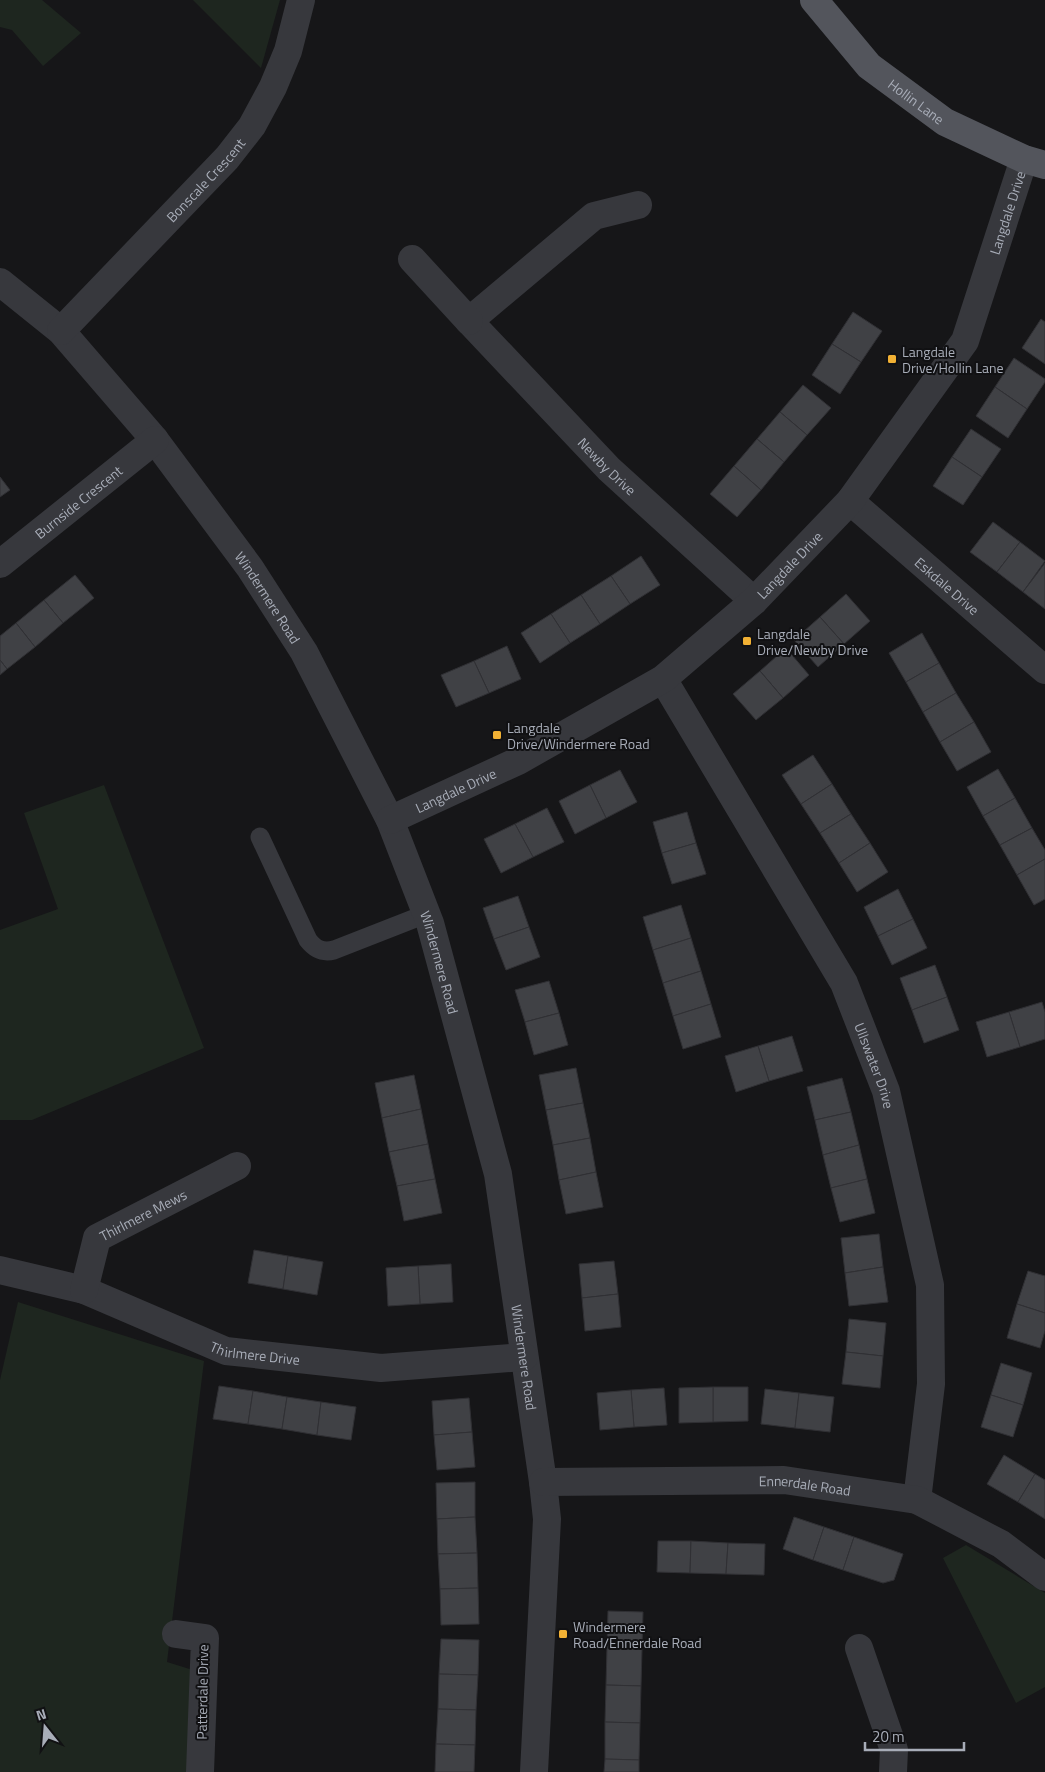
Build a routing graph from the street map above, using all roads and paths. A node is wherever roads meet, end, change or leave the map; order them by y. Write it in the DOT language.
graph roads {
  1 [pos="301,0"];
  2 [pos="814,0"];
  3 [pos="1034,162"];
  4 [pos="638,206"];
  5 [pos="412,259"];
  6 [pos="0,282"];
  7 [pos="469,321"];
  8 [pos="61,331"];
  9 [pos="155,440"];
  10 [pos="850,502"];
  11 [pos="0,564"];
  12 [pos="754,601"];
  13 [pos="1045,670"];
  14 [pos="663,679"];
  15 [pos="390,820"];
  16 [pos="260,837"];
  17 [pos="426,914"];
  18 [pos="237,1166"];
  19 [pos="0,1270"];
  20 [pos="84,1290"];
  21 [pos="524,1357"];
  22 [pos="543,1482"];
  23 [pos="917,1500"];
  24 [pos="1045,1577"];
  25 [pos="176,1634"];
  26 [pos="859,1648"];
  27 [pos="200,1772"];
  28 [pos="534,1772"];
  29 [pos="893,1772"];
  1 -- 8 [label="street, Bonscale Crescent"];
  2 -- 3 [label="main road, Hollin Lane"];
  3 -- 10 [label="street, Langdale Drive"];
  4 -- 7 [label="street"];
  5 -- 7 [label="street, Newby Drive"];
  6 -- 8 [label="street, Windermere Road"];
  7 -- 12 [label="street, Newby Drive"];
  8 -- 9 [label="street, Windermere Road"];
  9 -- 11 [label="street, Burnside Crescent"];
  9 -- 15 [label="street, Windermere Road"];
  10 -- 12 [label="street, Langdale Drive"];
  10 -- 13 [label="street, Eskdale Drive"];
  12 -- 14 [label="street, Langdale Drive"];
  14 -- 15 [label="street, Langdale Drive"];
  14 -- 23 [label="street, Ullswater Drive"];
  15 -- 17 [label="street, Windermere Road"];
  16 -- 17 [label="lane"];
  17 -- 21 [label="street, Windermere Road"];
  18 -- 20 [label="street, Thirlmere Mews"];
  19 -- 20 [label="street, Thirlmere Drive"];
  20 -- 21 [label="street, Thirlmere Drive"];
  21 -- 22 [label="street, Windermere Road"];
  22 -- 23 [label="street, Ennerdale Road"];
  22 -- 28 [label="street, Windermere Road"];
  23 -- 24 [label="street, Ennerdale Road"];
  25 -- 27 [label="street, Patterdale Drive"];
  26 -- 29 [label="street"];
}
